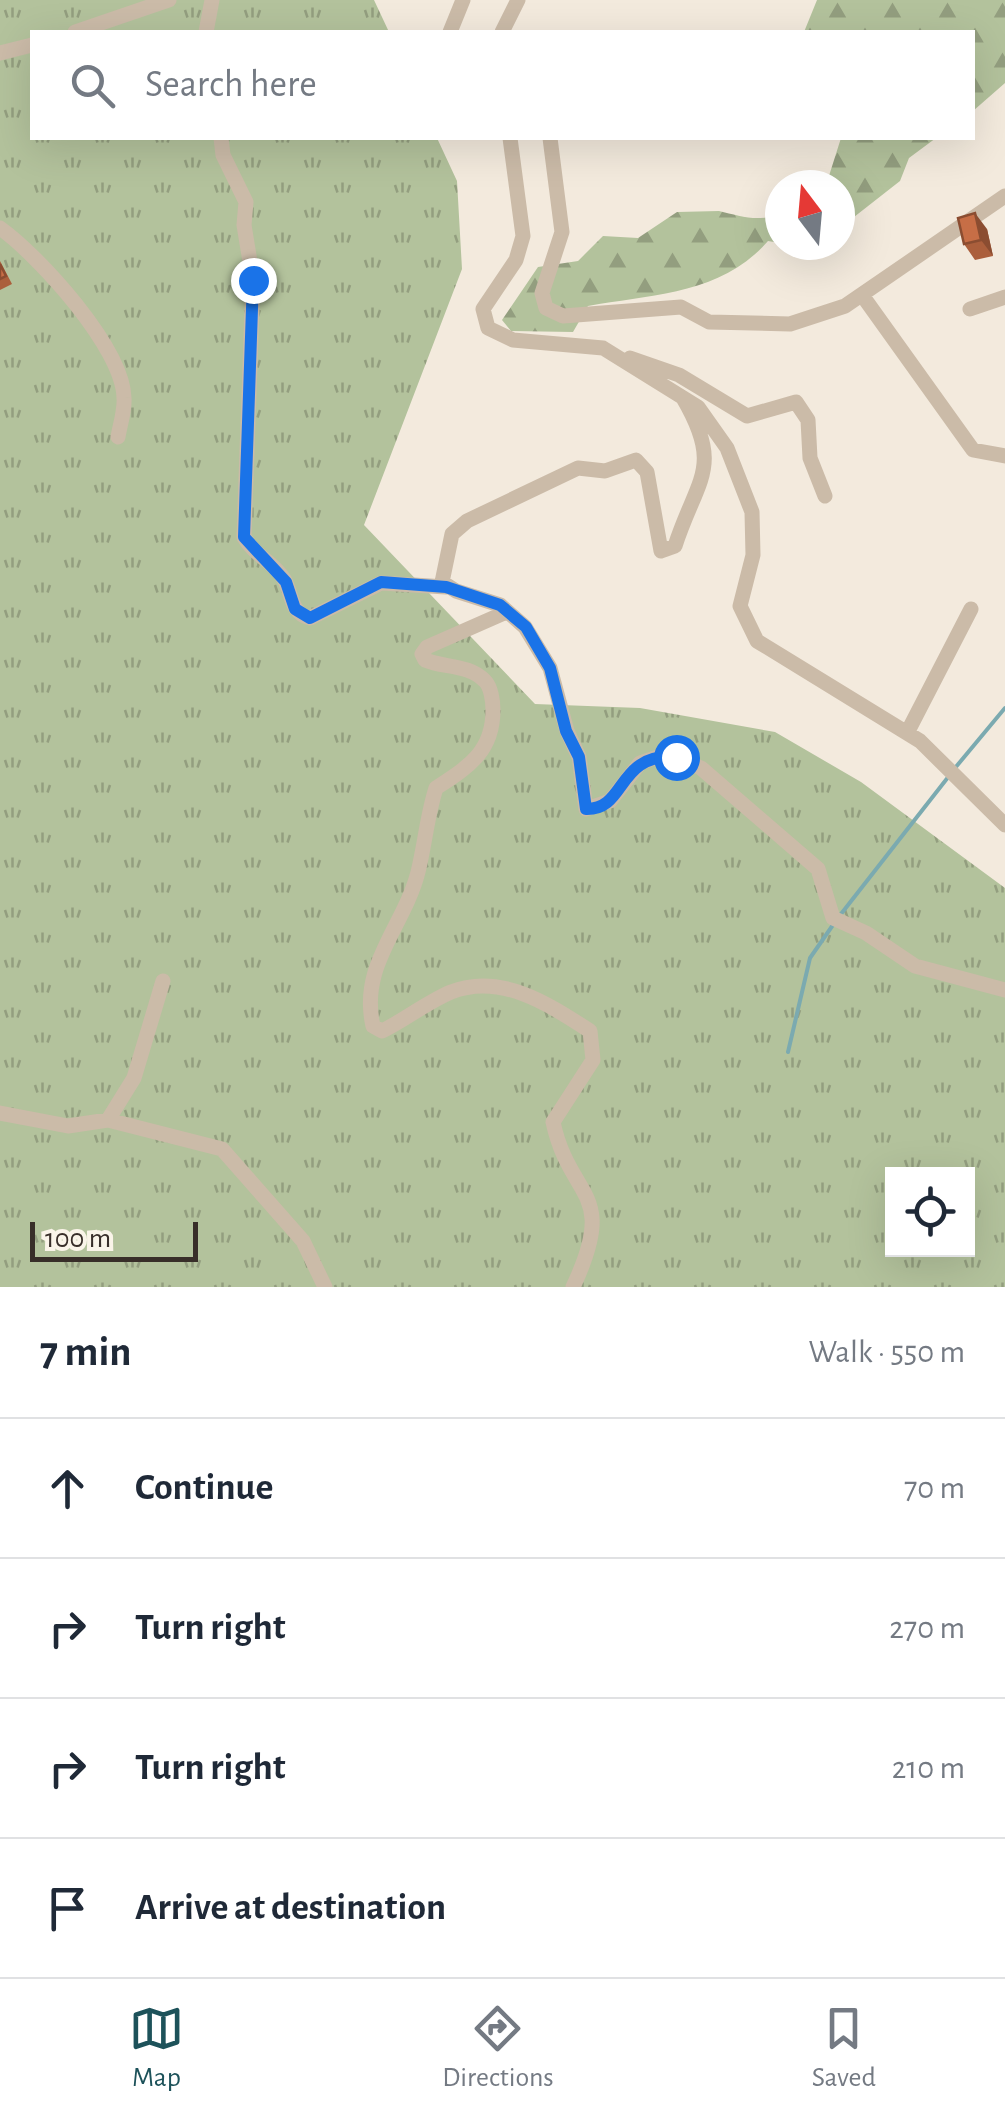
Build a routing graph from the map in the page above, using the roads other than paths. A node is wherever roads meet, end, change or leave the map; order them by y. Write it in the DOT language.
graph roads {
  1 [pos="170,0"];
  2 [pos="212,0"];
  3 [pos="463,0"];
  4 [pos="518,0"];
  5 [pos="81,30"];
  6 [pos="206,30"];
  7 [pos="451,30"];
  8 [pos="503,30"];
  9 [pos="30,45"];
  10 [pos="0,52"];
  11 [pos="221,140"];
  12 [pos="510,140"];
  13 [pos="550,140"];
  14 [pos="1005,196"];
  15 [pos="0,228"];
  16 [pos="862,295"];
  17 [pos="1005,298"];
  18 [pos="970,310"];
  19 [pos="602,348"];
  20 [pos="683,398"];
  21 [pos="118,437"];
  22 [pos="1005,456"];
  23 [pos="825,496"];
  24 [pos="446,587"];
  25 [pos="500,605"];
  26 [pos="971,608"];
  27 [pos="907,733"];
  28 [pos="1005,825"];
  29 [pos="163,981"];
  30 [pos="1005,990"];
  31 [pos="0,1112"];
  32 [pos="108,1120"];
  33 [pos="325,1287"];
  34 [pos="573,1287"];
  1 -- 5 [label="street"];
  2 -- 6 [label="street"];
  3 -- 7 [label="street"];
  4 -- 8 [label="street"];
  9 -- 10 [label="street"];
  11 -- 24 [label="street"];
  12 -- 19 [label="street"];
  13 -- 16 [label="street"];
  14 -- 16 [label="street"];
  15 -- 21 [label="street"];
  16 -- 22 [label="street"];
  17 -- 18 [label="street"];
  19 -- 20 [label="street"];
  19 -- 23 [label="street"];
  20 -- 24 [label="street"];
  20 -- 27 [label="street"];
  24 -- 25 [label="street"];
  25 -- 30 [label="street"];
  25 -- 34 [label="street"];
  26 -- 27 [label="street"];
  27 -- 28 [label="street"];
  29 -- 32 [label="street"];
  31 -- 32 [label="street"];
  32 -- 33 [label="street"];
}
